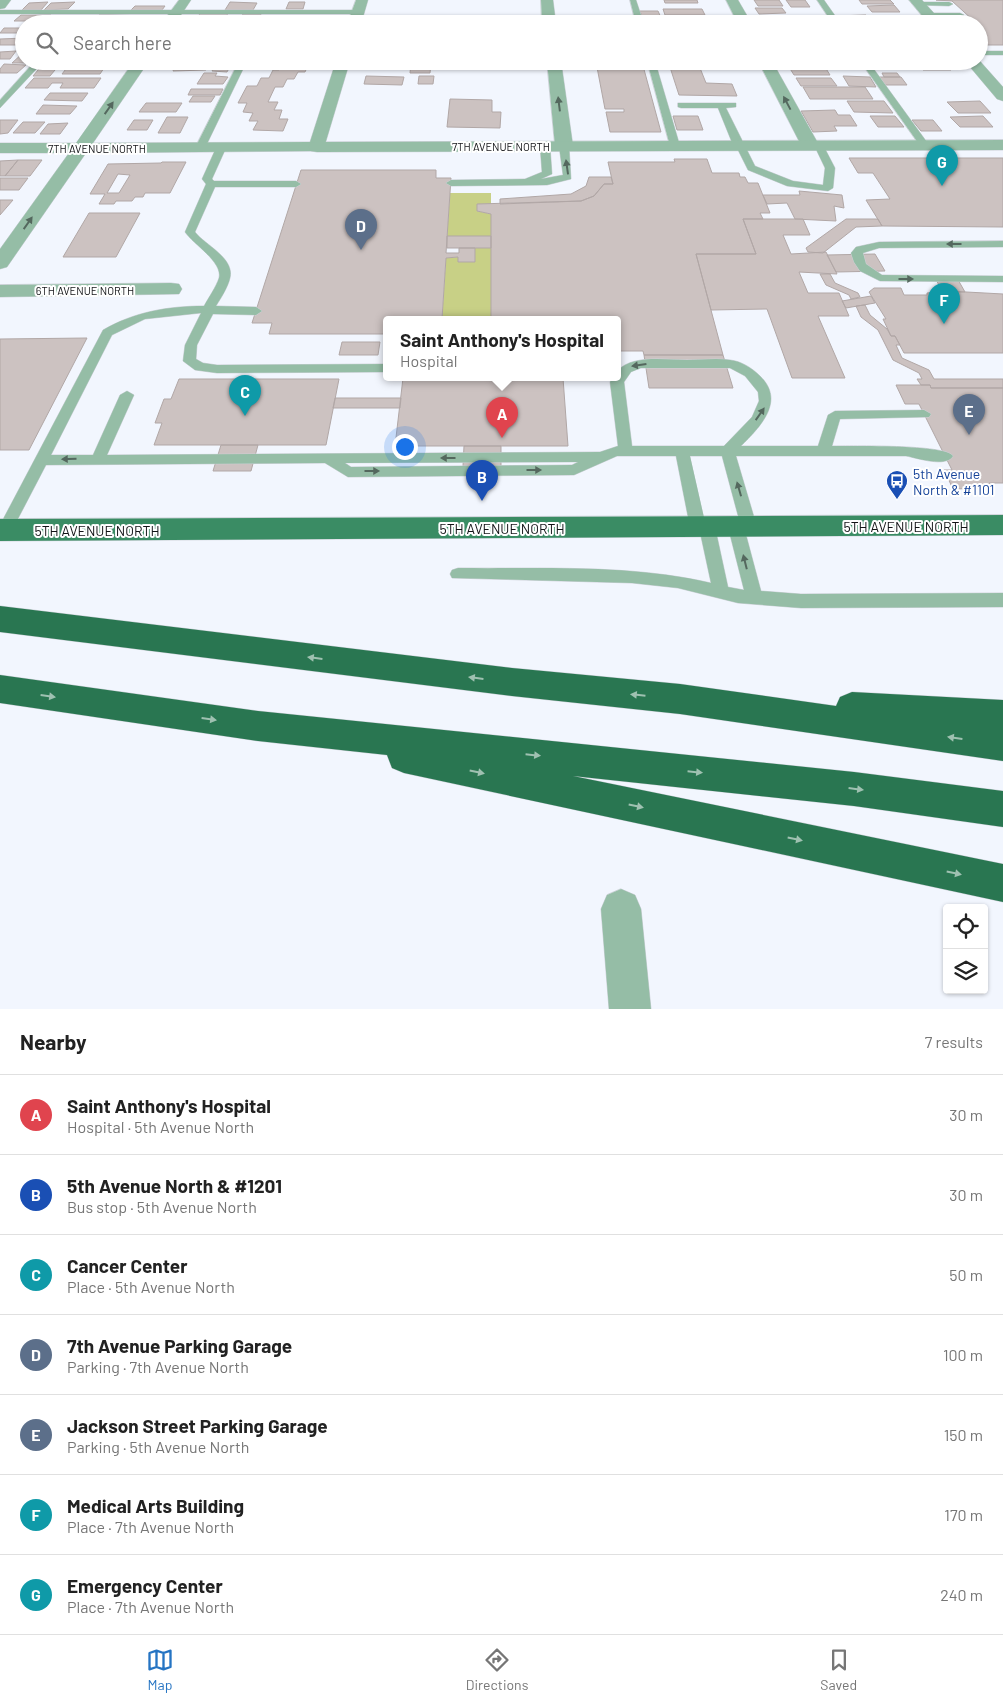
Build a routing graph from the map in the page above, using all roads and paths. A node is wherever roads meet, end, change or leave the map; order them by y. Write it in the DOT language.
graph roads {
  1 [pos="5,0"];
  2 [pos="185,0"];
  3 [pos="547,0"];
  4 [pos="633,0"];
  5 [pos="732,0"];
  6 [pos="820,0"];
  7 [pos="916,2"];
  8 [pos="949,4"];
  9 [pos="0,5"];
  10 [pos="0,12"];
  11 [pos="176,12"];
  12 [pos="268,12"];
  13 [pos="358,12"];
  14 [pos="174,15"];
  15 [pos="266,15"];
  16 [pos="549,15"];
  17 [pos="637,15"];
  18 [pos="740,15"];
  19 [pos="831,15"];
  20 [pos="928,15"];
  21 [pos="988,53"];
  22 [pos="1003,53"];
  23 [pos="32,70"];
  24 [pos="136,70"];
  25 [pos="239,70"];
  26 [pos="340,70"];
  27 [pos="555,70"];
  28 [pos="654,70"];
  29 [pos="770,70"];
  30 [pos="870,70"];
  31 [pos="980,70"];
  32 [pos="1003,96"];
  33 [pos="0,105"];
  34 [pos="681,105"];
  35 [pos="721,105"];
  36 [pos="733,105"];
  37 [pos="543,127"];
  38 [pos="740,145"];
  39 [pos="815,145"];
  40 [pos="924,145"];
  41 [pos="1003,145"];
  42 [pos="545,146"];
  43 [pos="564,146"];
  44 [pos="675,146"];
  45 [pos="317,147"];
  46 [pos="0,148"];
  47 [pos="81,148"];
  48 [pos="200,148"];
  49 [pos="221,148"];
  50 [pos="451,183"];
  51 [pos="522,183"];
  52 [pos="212,184"];
  53 [pos="296,184"];
  54 [pos="1003,244"];
  55 [pos="0,263"];
  56 [pos="1003,279"];
  57 [pos="171,290"];
  58 [pos="0,291"];
  59 [pos="208,312"];
  60 [pos="256,312"];
  61 [pos="383,368"];
  62 [pos="621,373"];
  63 [pos="617,381"];
  64 [pos="127,395"];
  65 [pos="924,414"];
  66 [pos="626,451"];
  67 [pos="682,451"];
  68 [pos="728,451"];
  69 [pos="823,451"];
  70 [pos="946,456"];
  71 [pos="98,459"];
  72 [pos="41,460"];
  73 [pos="1003,525"];
  74 [pos="702,527"];
  75 [pos="743,527"];
  76 [pos="2,530"];
  77 [pos="458,574"];
  78 [pos="722,592"];
  79 [pos="754,597"];
  80 [pos="1003,600"];
  81 [pos="0,620"];
  82 [pos="0,689"];
  83 [pos="680,699"];
  84 [pos="1003,715"];
  85 [pos="258,726"];
  86 [pos="1003,745"];
  87 [pos="1003,810"];
  88 [pos="1003,883"];
  89 [pos="621,909"];
  90 [pos="630,1009"];
  1 -- 9 [label="street"];
  2 -- 11 [label="street"];
  3 -- 16 [label="street"];
  4 -- 17 [label="lane"];
  5 -- 18 [label="street"];
  6 -- 19 [label="lane"];
  7 -- 8 [label="lane"];
  7 -- 20 [label="street"];
  10 -- 11 [label="lane"];
  11 -- 12 [label="lane"];
  11 -- 14 [label="street"];
  12 -- 13 [label="lane"];
  12 -- 15 [label="lane"];
  21 -- 22 [label="lane"];
  23 -- 33 [label="lane"];
  47 -- 24 [label="street, one-way"];
  25 -- 48 [label="lane"];
  26 -- 45 [label="street"];
  43 -- 27 [label="street, one-way"];
  28 -- 44 [label="lane"];
  39 -- 29 [label="street, one-way"];
  30 -- 40 [label="lane"];
  31 -- 32 [label="street"];
  34 -- 35 [label="lane"];
  35 -- 36 [label="lane"];
  35 -- 38 [label="lane"];
  37 -- 42 [label="street"];
  38 -- 39 [label="street, 7TH AVENUE NORTH"];
  38 -- 39 [label="lane"];
  38 -- 44 [label="street, 7TH AVENUE NORTH"];
  39 -- 40 [label="street, 7TH AVENUE NORTH"];
  40 -- 41 [label="street, 7TH AVENUE NORTH"];
  42 -- 43 [label="street, 7TH AVENUE NORTH"];
  42 -- 45 [label="street, 7TH AVENUE NORTH"];
  42 -- 51 [label="lane"];
  43 -- 44 [label="street, 7TH AVENUE NORTH"];
  51 -- 43 [label="lane, one-way"];
  45 -- 49 [label="street, 7TH AVENUE NORTH"];
  46 -- 47 [label="street, 7TH AVENUE NORTH"];
  47 -- 48 [label="street, 7TH AVENUE NORTH"];
  55 -- 47 [label="street, one-way"];
  48 -- 49 [label="street, 7TH AVENUE NORTH"];
  49 -- 52 [label="lane"];
  50 -- 51 [label="lane"];
  52 -- 53 [label="lane"];
  52 -- 59 [label="lane"];
  54 -- 56 [label="lane, one-way"];
  57 -- 58 [label="street, 6TH AVENUE NORTH"];
  59 -- 60 [label="lane"];
  59 -- 61 [label="lane"];
  59 -- 72 [label="lane"];
  68 -- 62 [label="lane, one-way"];
  63 -- 66 [label="lane, one-way"];
  64 -- 71 [label="lane"];
  65 -- 69 [label="lane"];
  66 -- 67 [label="lane"];
  66 -- 71 [label="lane"];
  67 -- 68 [label="lane"];
  67 -- 74 [label="lane"];
  68 -- 69 [label="lane"];
  75 -- 68 [label="lane, one-way"];
  69 -- 70 [label="lane"];
  71 -- 72 [label="lane, one-way"];
  72 -- 76 [label="lane"];
  73 -- 75 [label="main road, 5TH AVENUE NORTH"];
  74 -- 75 [label="main road, 5TH AVENUE NORTH"];
  74 -- 76 [label="main road, 5TH AVENUE NORTH"];
  74 -- 78 [label="lane"];
  79 -- 75 [label="lane, one-way"];
  77 -- 78 [label="lane"];
  78 -- 79 [label="lane"];
  79 -- 80 [label="lane"];
  83 -- 81 [label="highway, one-way"];
  82 -- 85 [label="highway, one-way"];
  83 -- 84 [label="highway"];
  86 -- 83 [label="highway, one-way"];
  85 -- 87 [label="highway, one-way"];
  85 -- 88 [label="highway, one-way"];
  89 -- 90 [label="street"];
}
